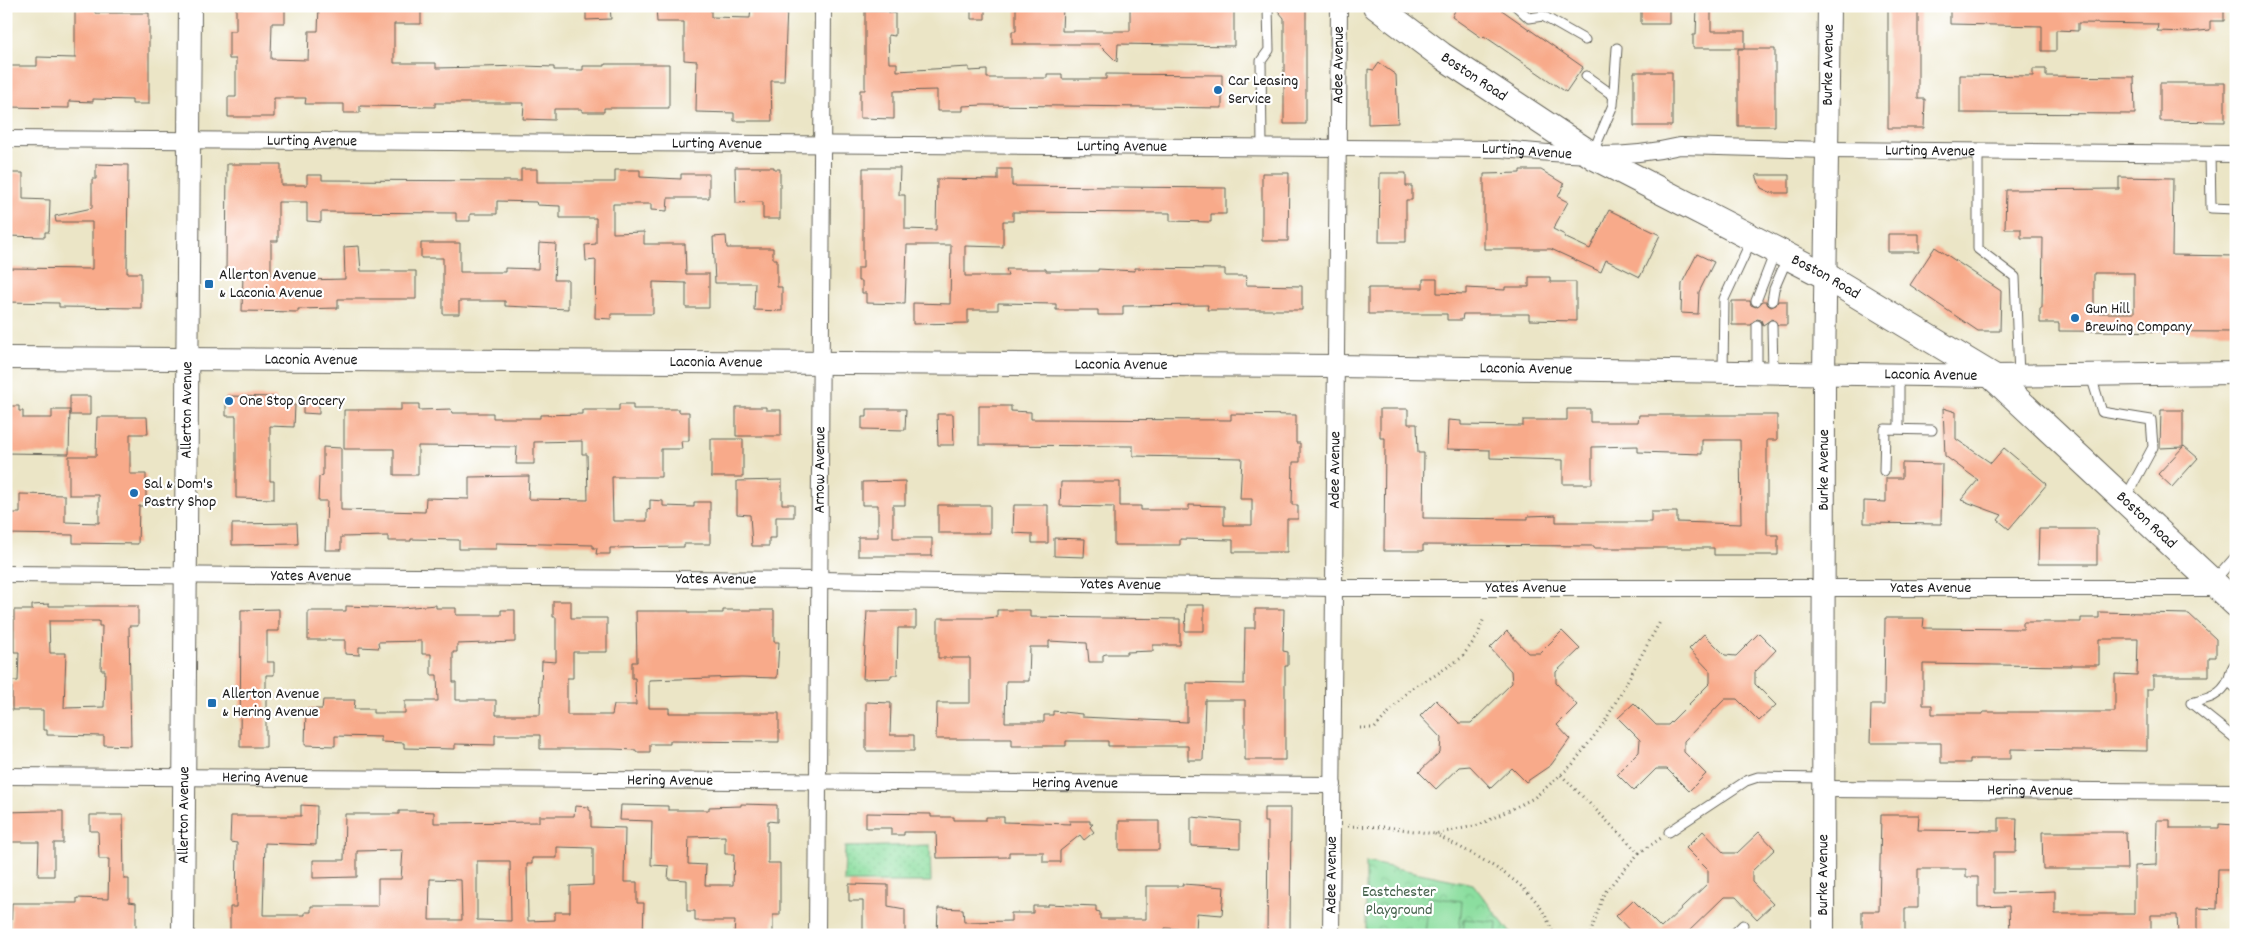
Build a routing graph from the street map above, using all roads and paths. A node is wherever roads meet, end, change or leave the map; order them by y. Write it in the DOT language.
graph roads {
  1 [pos="190,6"];
  2 [pos="823,6"];
  3 [pos="1339,6"];
  4 [pos="1376,6"];
  5 [pos="1516,6"];
  6 [pos="1829,6"];
  7 [pos="1268,8"];
  8 [pos="1585,40"];
  9 [pos="1617,48"];
  10 [pos="1586,76"];
  11 [pos="1614,96"];
  12 [pos="6,139"];
  13 [pos="188,140"];
  14 [pos="822,144"];
  15 [pos="1262,147"];
  16 [pos="1338,148"];
  17 [pos="1828,150"];
  18 [pos="1978,150"];
  19 [pos="2210,154"];
  20 [pos="2236,154"];
  21 [pos="1593,156"];
  22 [pos="2236,208"];
  23 [pos="1752,238"];
  24 [pos="1782,253"];
  25 [pos="1826,276"];
  26 [pos="1756,301"];
  27 [pos="1772,301"];
  28 [pos="1756,325"];
  29 [pos="1772,325"];
  30 [pos="6,358"];
  31 [pos="187,358"];
  32 [pos="820,362"];
  33 [pos="1336,366"];
  34 [pos="1722,372"];
  35 [pos="1765,373"];
  36 [pos="2236,373"];
  37 [pos="1824,374"];
  38 [pos="1899,375"];
  39 [pos="2091,375"];
  40 [pos="1992,376"];
  41 [pos="2019,376"];
  42 [pos="1899,428"];
  43 [pos="1932,430"];
  44 [pos="1884,471"];
  45 [pos="2124,500"];
  46 [pos="2236,556"];
  47 [pos="6,574"];
  48 [pos="186,575"];
  49 [pos="819,580"];
  50 [pos="1335,588"];
  51 [pos="1824,590"];
  52 [pos="2226,591"];
  53 [pos="1484,618"];
  54 [pos="1661,620"];
  55 [pos="2236,663"];
  56 [pos="2228,682"];
  57 [pos="2236,688"];
  58 [pos="1360,728"];
  59 [pos="2236,739"];
  60 [pos="1560,775"];
  61 [pos="6,776"];
  62 [pos="184,778"];
  63 [pos="818,782"];
  64 [pos="1824,783"];
  65 [pos="1333,785"];
  66 [pos="2236,792"];
  67 [pos="1332,825"];
  68 [pos="1669,832"];
  69 [pos="1435,834"];
  70 [pos="1639,853"];
  71 [pos="1744,925"];
  72 [pos="183,935"];
  73 [pos="817,935"];
  74 [pos="1331,935"];
  75 [pos="1554,935"];
  76 [pos="1590,935"];
  77 [pos="1733,935"];
  78 [pos="1823,935"];
  1 -- 13 [label="street, Allerton Avenue"];
  2 -- 14 [label="street, Arnow Avenue"];
  3 -- 16 [label="street, Adee Avenue"];
  4 -- 21 [label="main road, Boston Road"];
  5 -- 8 [label="lane"];
  6 -- 17 [label="street, Burke Avenue"];
  7 -- 15 [label="lane"];
  9 -- 11 [label="lane"];
  10 -- 11 [label="lane"];
  11 -- 21 [label="lane"];
  12 -- 13 [label="street, Lurting Avenue"];
  13 -- 14 [label="street, Lurting Avenue"];
  13 -- 31 [label="street, Allerton Avenue"];
  14 -- 15 [label="street, Lurting Avenue"];
  14 -- 32 [label="street, Arnow Avenue"];
  15 -- 16 [label="street, Lurting Avenue"];
  16 -- 21 [label="street, Lurting Avenue"];
  16 -- 33 [label="street, Adee Avenue"];
  17 -- 18 [label="street, Lurting Avenue"];
  17 -- 21 [label="street, Lurting Avenue"];
  17 -- 25 [label="street, Burke Avenue"];
  18 -- 19 [label="street, Lurting Avenue"];
  18 -- 41 [label="lane"];
  19 -- 20 [label="street, Lurting Avenue"];
  19 -- 22 [label="lane"];
  21 -- 23 [label="main road, Boston Road"];
  23 -- 24 [label="main road, Boston Road"];
  23 -- 34 [label="lane"];
  24 -- 25 [label="main road, Boston Road"];
  24 -- 26 [label="lane"];
  24 -- 27 [label="lane"];
  25 -- 37 [label="street, Burke Avenue"];
  25 -- 40 [label="main road, Boston Road"];
  28 -- 35 [label="lane"];
  29 -- 35 [label="lane"];
  30 -- 31 [label="street, Laconia Avenue"];
  31 -- 32 [label="street, Laconia Avenue"];
  31 -- 48 [label="street, Allerton Avenue"];
  32 -- 33 [label="street, Laconia Avenue"];
  32 -- 49 [label="street, Arnow Avenue"];
  33 -- 34 [label="street, Laconia Avenue"];
  33 -- 50 [label="street, Adee Avenue"];
  34 -- 35 [label="street, Laconia Avenue"];
  35 -- 37 [label="street, Laconia Avenue"];
  36 -- 39 [label="street, Laconia Avenue"];
  37 -- 38 [label="street, Laconia Avenue"];
  37 -- 51 [label="street, Burke Avenue"];
  38 -- 40 [label="street, Laconia Avenue"];
  38 -- 42 [label="lane"];
  39 -- 41 [label="street, Laconia Avenue"];
  39 -- 45 [label="lane"];
  40 -- 41 [label="street, Laconia Avenue"];
  40 -- 45 [label="main road, Boston Road"];
  42 -- 43 [label="lane"];
  42 -- 44 [label="lane"];
  45 -- 52 [label="main road, Boston Road"];
  46 -- 52 [label="lane"];
  47 -- 48 [label="street, Yates Avenue"];
  48 -- 49 [label="street, Yates Avenue"];
  48 -- 62 [label="street, Allerton Avenue"];
  49 -- 50 [label="street, Yates Avenue"];
  49 -- 63 [label="street, Arnow Avenue"];
  50 -- 51 [label="street, Yates Avenue"];
  50 -- 65 [label="street, Adee Avenue"];
  51 -- 52 [label="street, Yates Avenue"];
  51 -- 64 [label="street, Burke Avenue"];
  53 -- 58 [label="path"];
  54 -- 60 [label="path"];
  55 -- 56 [label="lane"];
  56 -- 57 [label="lane"];
  56 -- 59 [label="lane"];
  60 -- 69 [label="path"];
  60 -- 70 [label="path"];
  61 -- 62 [label="street, Hering Avenue"];
  62 -- 63 [label="street, Hering Avenue"];
  62 -- 72 [label="street, Allerton Avenue"];
  63 -- 65 [label="street, Hering Avenue"];
  63 -- 73 [label="street, Arnow Avenue"];
  64 -- 66 [label="street, Hering Avenue"];
  64 -- 68 [label="lane"];
  64 -- 78 [label="street, Burke Avenue"];
  65 -- 67 [label="street, Adee Avenue"];
  67 -- 69 [label="path"];
  67 -- 74 [label="street, Adee Avenue"];
  68 -- 70 [label="path"];
  69 -- 75 [label="path"];
  70 -- 76 [label="path"];
  71 -- 77 [label="lane"];
}
